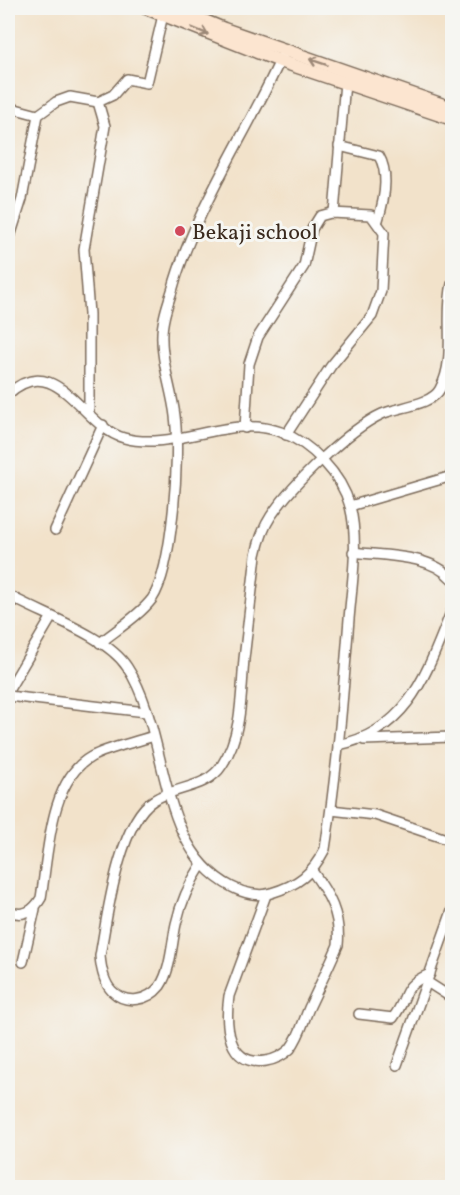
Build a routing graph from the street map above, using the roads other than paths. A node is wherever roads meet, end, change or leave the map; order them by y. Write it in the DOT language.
graph roads {
  1 [pos="146,8"];
  2 [pos="168,11"];
  3 [pos="282,56"];
  4 [pos="345,82"];
  5 [pos="98,102"];
  6 [pos="8,107"];
  7 [pos="453,108"];
  8 [pos="38,115"];
  9 [pos="453,119"];
  10 [pos="339,146"];
  11 [pos="334,213"];
  12 [pos="378,220"];
  13 [pos="8,243"];
  14 [pos="453,284"];
  15 [pos="8,394"];
  16 [pos="89,412"];
  17 [pos="103,425"];
  18 [pos="245,428"];
  19 [pos="286,435"];
  20 [pos="177,438"];
  21 [pos="323,461"];
  22 [pos="453,477"];
  23 [pos="350,506"];
  24 [pos="55,530"];
  25 [pos="352,552"];
  26 [pos="453,579"];
  27 [pos="8,595"];
  28 [pos="453,610"];
  29 [pos="51,618"];
  30 [pos="100,643"];
  31 [pos="8,691"];
  32 [pos="8,696"];
  33 [pos="146,712"];
  34 [pos="153,736"];
  35 [pos="453,737"];
  36 [pos="362,740"];
  37 [pos="338,745"];
  38 [pos="169,793"];
  39 [pos="331,810"];
  40 [pos="453,841"];
  41 [pos="202,864"];
  42 [pos="312,871"];
  43 [pos="266,895"];
  44 [pos="35,909"];
  45 [pos="8,910"];
  46 [pos="453,911"];
  47 [pos="23,962"];
  48 [pos="428,978"];
  49 [pos="453,998"];
  50 [pos="359,1014"];
  51 [pos="397,1065"];
  1 -- 2 [label="main road"];
  2 -- 3 [label="main road"];
  2 -- 5 [label="street"];
  3 -- 4 [label="main road"];
  7 -- 3 [label="main road, one-way"];
  3 -- 20 [label="street"];
  4 -- 9 [label="main road"];
  4 -- 10 [label="street"];
  5 -- 8 [label="street"];
  5 -- 16 [label="street"];
  6 -- 8 [label="street"];
  8 -- 13 [label="street"];
  10 -- 11 [label="street"];
  10 -- 12 [label="street"];
  11 -- 12 [label="street"];
  11 -- 18 [label="street"];
  12 -- 19 [label="street"];
  14 -- 21 [label="street"];
  15 -- 16 [label="street"];
  16 -- 17 [label="street"];
  17 -- 20 [label="street"];
  17 -- 24 [label="street"];
  18 -- 19 [label="street"];
  18 -- 20 [label="street"];
  19 -- 21 [label="street"];
  20 -- 30 [label="street"];
  21 -- 23 [label="street"];
  21 -- 38 [label="street"];
  22 -- 23 [label="street"];
  23 -- 25 [label="street"];
  25 -- 26 [label="street"];
  25 -- 37 [label="street"];
  27 -- 29 [label="street"];
  28 -- 36 [label="street"];
  29 -- 30 [label="street"];
  29 -- 31 [label="street"];
  30 -- 33 [label="street"];
  32 -- 33 [label="street"];
  33 -- 34 [label="street"];
  34 -- 38 [label="street"];
  34 -- 44 [label="street"];
  35 -- 36 [label="street"];
  36 -- 37 [label="street"];
  37 -- 39 [label="street"];
  38 -- 41 [label="street"];
  38 -- 41 [label="street"];
  39 -- 40 [label="street"];
  39 -- 42 [label="street"];
  41 -- 43 [label="street"];
  42 -- 43 [label="street"];
  42 -- 43 [label="street"];
  44 -- 45 [label="street"];
  44 -- 47 [label="street"];
  46 -- 48 [label="street"];
  48 -- 49 [label="street"];
  48 -- 50 [label="street"];
  48 -- 51 [label="street"];
}
